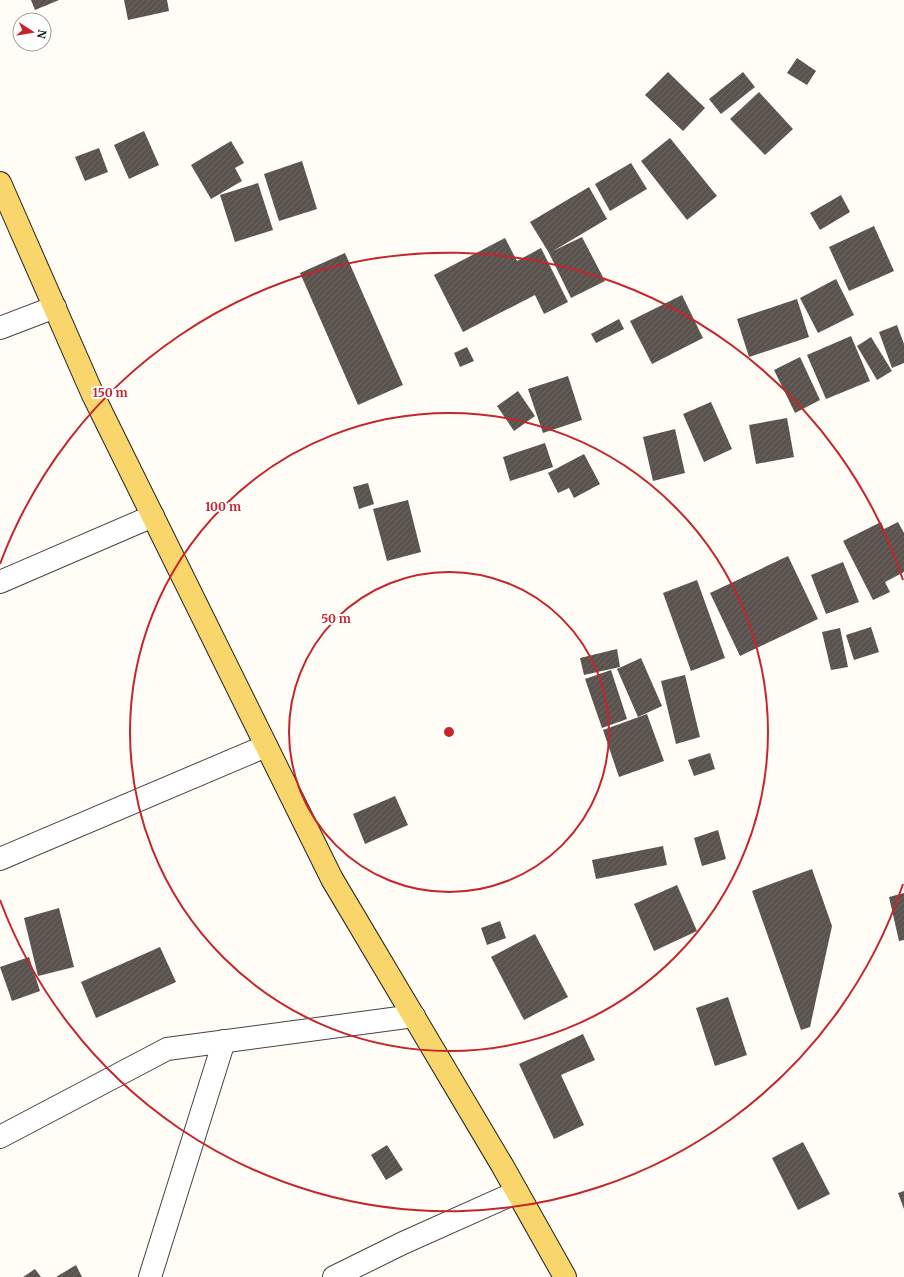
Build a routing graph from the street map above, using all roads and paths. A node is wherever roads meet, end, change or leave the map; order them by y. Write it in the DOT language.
graph roads {
  1 [pos="0,183"];
  2 [pos="55,307"];
  3 [pos="0,328"];
  4 [pos="153,516"];
  5 [pos="0,582"];
  6 [pos="266,746"];
  7 [pos="0,859"];
  8 [pos="414,1016"];
  9 [pos="224,1041"];
  10 [pos="0,1137"];
  11 [pos="517,1192"];
  12 [pos="150,1277"];
  13 [pos="334,1277"];
  14 [pos="565,1277"];
  1 -- 2 [label="main road"];
  2 -- 3 [label="street"];
  2 -- 4 [label="main road"];
  4 -- 5 [label="street"];
  4 -- 6 [label="main road"];
  6 -- 7 [label="street"];
  6 -- 8 [label="main road"];
  8 -- 9 [label="street"];
  8 -- 11 [label="main road"];
  9 -- 10 [label="street"];
  9 -- 12 [label="street"];
  11 -- 13 [label="street"];
  11 -- 14 [label="main road"];
}
